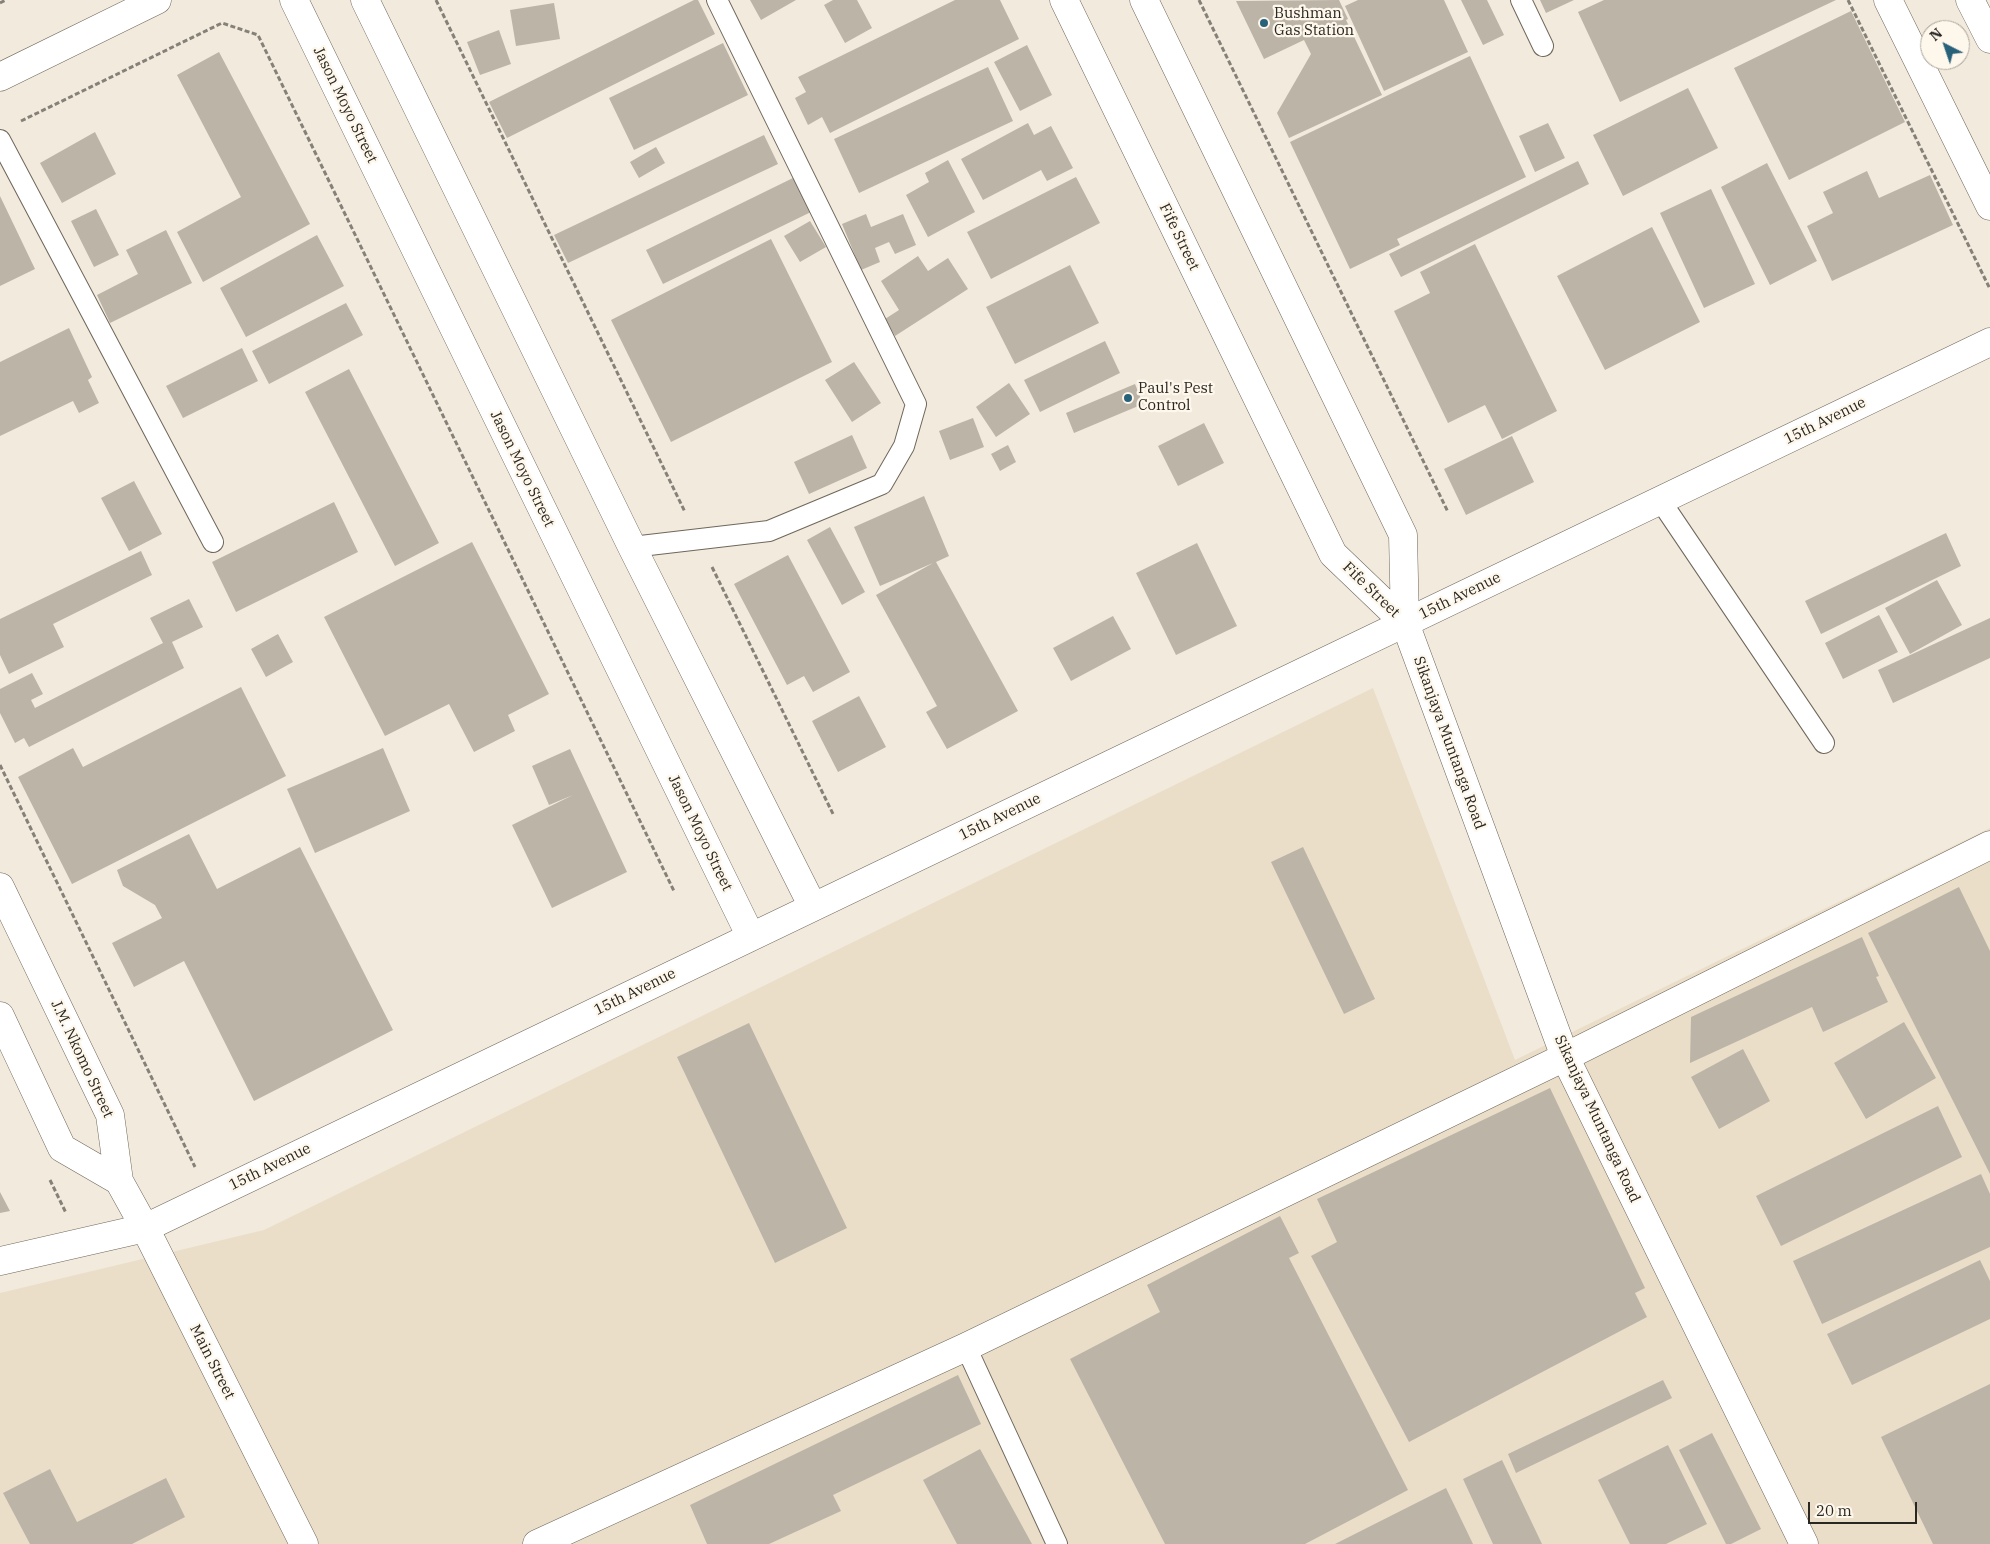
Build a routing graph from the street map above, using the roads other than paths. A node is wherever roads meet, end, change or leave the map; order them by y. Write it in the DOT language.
graph roads {
  1 [pos="157,0"];
  2 [pos="294,0"];
  3 [pos="365,0"];
  4 [pos="716,0"];
  5 [pos="1064,0"];
  6 [pos="1144,0"];
  7 [pos="1521,0"];
  8 [pos="1888,0"];
  9 [pos="1970,0"];
  10 [pos="1990,39"];
  11 [pos="1543,46"];
  12 [pos="0,77"];
  13 [pos="0,140"];
  14 [pos="1990,206"];
  15 [pos="1990,342"];
  16 [pos="1660,500"];
  17 [pos="213,542"];
  18 [pos="632,547"];
  19 [pos="1405,623"];
  20 [pos="1824,743"];
  21 [pos="1990,845"];
  22 [pos="0,887"];
  23 [pos="813,907"];
  24 [pos="751,937"];
  25 [pos="0,1016"];
  26 [pos="1565,1057"];
  27 [pos="119,1181"];
  28 [pos="145,1228"];
  29 [pos="0,1261"];
  30 [pos="966,1347"];
  31 [pos="304,1544"];
  32 [pos="537,1544"];
  33 [pos="1057,1544"];
  34 [pos="1804,1544"];
  1 -- 12 [label="main road"];
  2 -- 24 [label="main road, Jason Moyo Street"];
  3 -- 18 [label="main road"];
  4 -- 18 [label="lane"];
  5 -- 19 [label="main road, Fife Street"];
  6 -- 19 [label="main road, Fife Street"];
  7 -- 11 [label="lane"];
  8 -- 14 [label="main road"];
  9 -- 10 [label="main road"];
  13 -- 17 [label="lane"];
  15 -- 16 [label="main road, 15th Avenue"];
  16 -- 19 [label="main road, 15th Avenue"];
  16 -- 20 [label="lane"];
  18 -- 23 [label="main road"];
  19 -- 23 [label="main road, 15th Avenue"];
  19 -- 26 [label="main road, Sikanjaya Muntanga Road"];
  21 -- 26 [label="main road"];
  22 -- 27 [label="main road, J.M. Nkomo Street"];
  23 -- 24 [label="main road, 15th Avenue"];
  24 -- 28 [label="main road, 15th Avenue"];
  25 -- 27 [label="main road"];
  26 -- 30 [label="main road"];
  26 -- 34 [label="main road, Sikanjaya Muntanga Road"];
  27 -- 28 [label="main road, Main Street"];
  28 -- 29 [label="main road, 15th Avenue"];
  28 -- 31 [label="main road, Main Street"];
  30 -- 32 [label="main road"];
  30 -- 33 [label="lane"];
}
